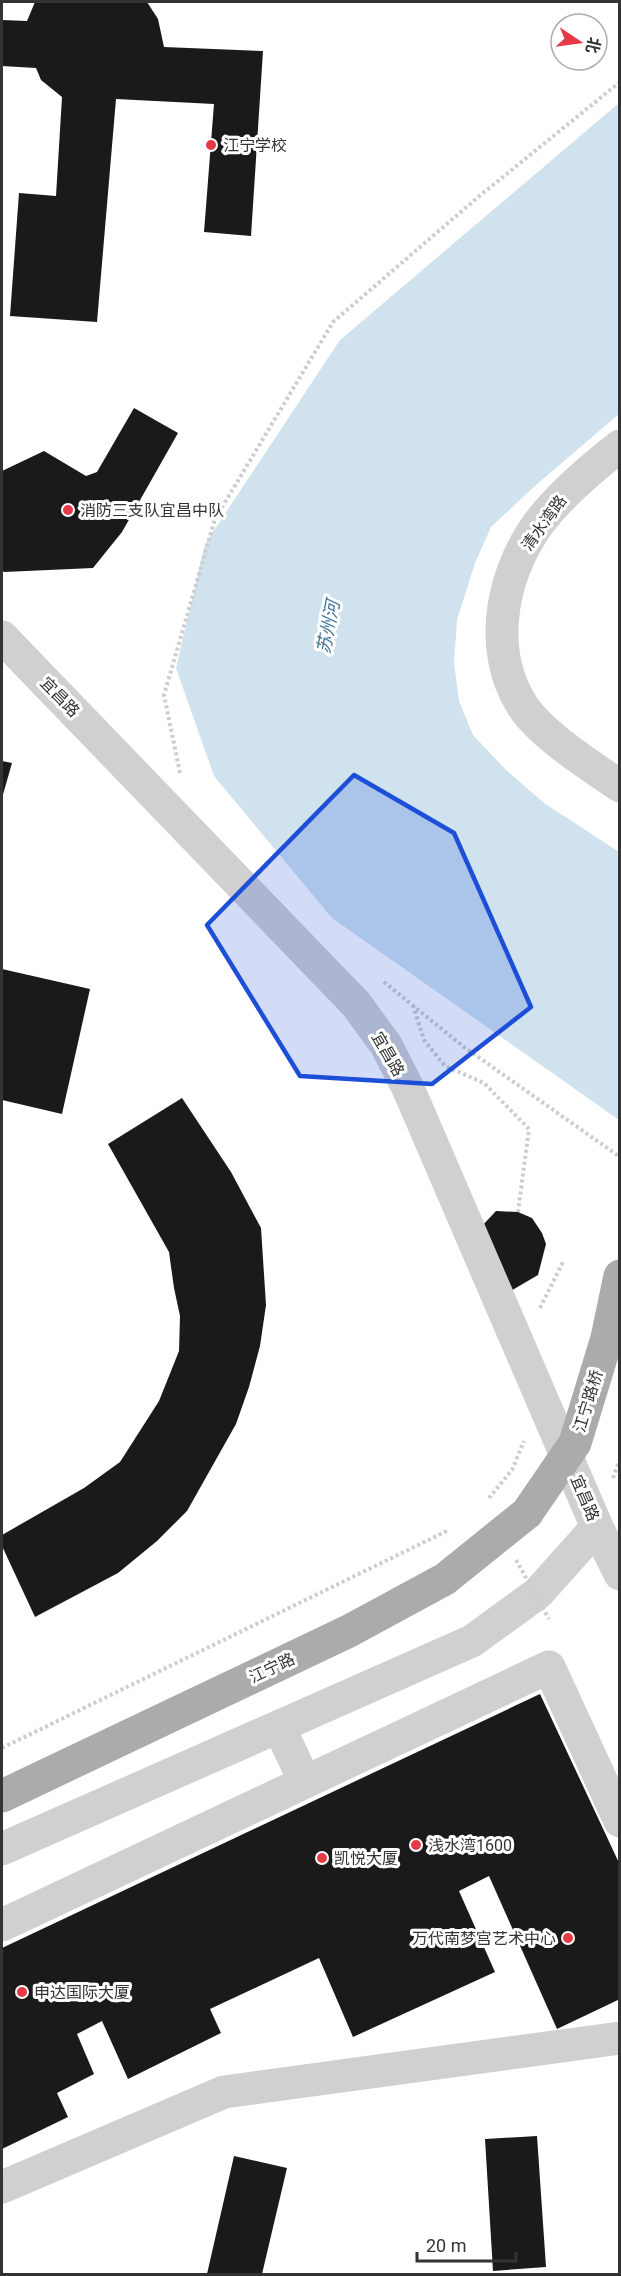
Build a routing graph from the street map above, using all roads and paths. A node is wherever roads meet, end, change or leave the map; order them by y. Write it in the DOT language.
graph roads {
  1 [pos="620,82"];
  2 [pos="620,446"];
  3 [pos="2,637"];
  4 [pos="182,782"];
  5 [pos="620,786"];
  6 [pos="374,975"];
  7 [pos="412,1004"];
  8 [pos="620,1156"];
  9 [pos="518,1212"];
  10 [pos="563,1262"];
  11 [pos="620,1276"];
  12 [pos="536,1316"];
  13 [pos="542,1399"];
  14 [pos="485,1503"];
  15 [pos="526,1513"];
  16 [pos="597,1527"];
  17 [pos="450,1529"];
  18 [pos="516,1560"];
  19 [pos="620,1574"];
  20 [pos="549,1619"];
  21 [pos="279,1727"];
  22 [pos="2,1748"];
  23 [pos="305,1782"];
  24 [pos="2,1796"];
  25 [pos="620,1821"];
  26 [pos="2,1849"];
  27 [pos="2,1925"];
  28 [pos="620,2038"];
  29 [pos="2,2187"];
  1 -- 4 [label="path"];
  2 -- 5 [label="street, 清水湾路"];
  3 -- 13 [label="street, 宜昌路"];
  6 -- 7 [label="path"];
  7 -- 8 [label="path"];
  7 -- 9 [label="path"];
  10 -- 12 [label="path"];
  11 -- 15 [label="main road, 江宁路桥, bridge"];
  13 -- 14 [label="path"];
  13 -- 16 [label="street, 宜昌路"];
  15 -- 24 [label="main road, 江宁路"];
  16 -- 19 [label="street, 宜昌路"];
  16 -- 21 [label="street"];
  17 -- 22 [label="path"];
  18 -- 20 [label="path, bridge"];
  21 -- 23 [label="street"];
  21 -- 26 [label="street"];
  23 -- 25 [label="street"];
  23 -- 27 [label="street"];
  28 -- 29 [label="street"];
}
